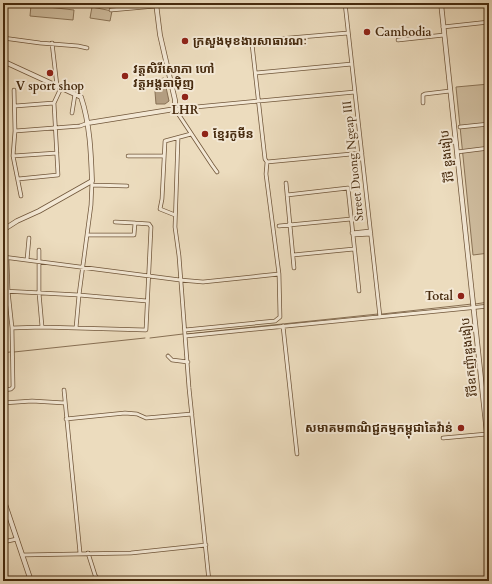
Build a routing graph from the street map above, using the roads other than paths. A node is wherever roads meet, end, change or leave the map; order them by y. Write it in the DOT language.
graph roads {
  1 [pos="345,3"];
  2 [pos="441,3"];
  3 [pos="156,5"];
  4 [pos="112,10"];
  5 [pos="489,22"];
  6 [pos="443,27"];
  7 [pos="348,33"];
  8 [pos="444,35"];
  9 [pos="3,38"];
  10 [pos="398,40"];
  11 [pos="52,43"];
  12 [pos="87,48"];
  13 [pos="3,60"];
  14 [pos="352,64"];
  15 [pos="256,73"];
  16 [pos="59,87"];
  17 [pos="14,90"];
  18 [pos="450,90"];
  19 [pos="355,92"];
  20 [pos="75,94"];
  21 [pos="259,101"];
  22 [pos="54,103"];
  23 [pos="423,103"];
  24 [pos="15,106"];
  25 [pos="175,108"];
  26 [pos="72,113"];
  27 [pos="88,123"];
  28 [pos="489,124"];
  29 [pos="460,127"];
  30 [pos="55,128"];
  31 [pos="15,131"];
  32 [pos="191,134"];
  33 [pos="178,138"];
  34 [pos="456,142"];
  35 [pos="489,148"];
  36 [pos="57,152"];
  37 [pos="448,152"];
  38 [pos="457,152"];
  39 [pos="362,153"];
  40 [pos="13,156"];
  41 [pos="128,156"];
  42 [pos="164,156"];
  43 [pos="267,162"];
  44 [pos="218,172"];
  45 [pos="18,179"];
  46 [pos="92,183"];
  47 [pos="286,183"];
  48 [pos="127,186"];
  49 [pos="287,195"];
  50 [pos="21,196"];
  51 [pos="175,215"];
  52 [pos="351,218"];
  53 [pos="115,222"];
  54 [pos="135,223"];
  55 [pos="290,225"];
  56 [pos="279,226"];
  57 [pos="3,230"];
  58 [pos="370,233"];
  59 [pos="352,234"];
  60 [pos="87,235"];
  61 [pos="28,238"];
  62 [pos="354,249"];
  63 [pos="39,250"];
  64 [pos="293,255"];
  65 [pos="5,257"];
  66 [pos="27,260"];
  67 [pos="39,261"];
  68 [pos="83,266"];
  69 [pos="294,268"];
  70 [pos="279,274"];
  71 [pos="148,276"];
  72 [pos="180,280"];
  73 [pos="3,291"];
  74 [pos="8,291"];
  75 [pos="358,291"];
  76 [pos="39,293"];
  77 [pos="79,295"];
  78 [pos="147,301"];
  79 [pos="473,305"];
  80 [pos="489,306"];
  81 [pos="380,316"];
  82 [pos="283,326"];
  83 [pos="42,327"];
  84 [pos="12,328"];
  85 [pos="76,328"];
  86 [pos="185,330"];
  87 [pos="186,335"];
  88 [pos="168,356"];
  89 [pos="188,362"];
  90 [pos="3,390"];
  91 [pos="64,390"];
  92 [pos="3,403"];
  93 [pos="64,403"];
  94 [pos="489,407"];
  95 [pos="484,408"];
  96 [pos="487,413"];
  97 [pos="192,414"];
  98 [pos="66,420"];
  99 [pos="487,434"];
  100 [pos="443,438"];
  101 [pos="489,453"];
  102 [pos="297,454"];
  103 [pos="3,498"];
  104 [pos="17,539"];
  105 [pos="3,542"];
  106 [pos="206,545"];
  107 [pos="80,553"];
  108 [pos="88,553"];
  109 [pos="22,555"];
  110 [pos="31,581"];
  111 [pos="99,581"];
  112 [pos="209,581"];
  1 -- 7 [label="street, Street Duong Ngeap III"];
  2 -- 6 [label="street, វិថី ឌួងងៀប"];
  3 -- 4 [label="street"];
  3 -- 25 [label="street"];
  5 -- 6 [label="street"];
  6 -- 8 [label="street, វិថី ឌួងងៀប"];
  7 -- 14 [label="street, Street Duong Ngeap III"];
  7 -- 15 [label="street"];
  8 -- 10 [label="street"];
  8 -- 18 [label="street, វិថី ឌួងងៀប"];
  9 -- 11 [label="street"];
  11 -- 12 [label="street"];
  11 -- 16 [label="street"];
  13 -- 16 [label="street"];
  14 -- 15 [label="street"];
  14 -- 19 [label="street, Street Duong Ngeap III"];
  15 -- 21 [label="street"];
  16 -- 20 [label="street"];
  16 -- 22 [label="street"];
  17 -- 24 [label="street"];
  18 -- 23 [label="street"];
  18 -- 34 [label="street, វិថី ឌួងងៀប"];
  19 -- 21 [label="street"];
  19 -- 39 [label="street, Street Duong Ngeap III"];
  20 -- 26 [label="street"];
  20 -- 27 [label="street"];
  21 -- 25 [label="street"];
  21 -- 43 [label="street"];
  22 -- 24 [label="street"];
  22 -- 30 [label="street"];
  24 -- 31 [label="street"];
  25 -- 27 [label="street"];
  25 -- 32 [label="street"];
  27 -- 30 [label="street"];
  27 -- 46 [label="street"];
  28 -- 29 [label="street"];
  30 -- 31 [label="street"];
  30 -- 36 [label="street"];
  31 -- 40 [label="street"];
  32 -- 33 [label="street"];
  32 -- 44 [label="street"];
  33 -- 42 [label="street"];
  33 -- 51 [label="street"];
  34 -- 37 [label="street"];
  34 -- 38 [label="street, វិថី ឌួងងៀប"];
  35 -- 38 [label="street"];
  36 -- 40 [label="street"];
  36 -- 45 [label="street"];
  38 -- 79 [label="street, វិថី ឌួងងៀប"];
  39 -- 43 [label="street"];
  39 -- 58 [label="street, Street Duong Ngeap III"];
  40 -- 45 [label="street"];
  41 -- 42 [label="street"];
  42 -- 51 [label="street"];
  43 -- 70 [label="street"];
  45 -- 50 [label="street"];
  46 -- 48 [label="street"];
  46 -- 57 [label="street"];
  46 -- 60 [label="street"];
  47 -- 49 [label="street"];
  49 -- 52 [label="street"];
  49 -- 55 [label="street"];
  51 -- 72 [label="street"];
  52 -- 55 [label="street"];
  52 -- 59 [label="street"];
  53 -- 54 [label="street"];
  54 -- 60 [label="street"];
  54 -- 71 [label="street"];
  55 -- 56 [label="street"];
  55 -- 64 [label="street"];
  58 -- 59 [label="street"];
  58 -- 81 [label="street, Street Duong Ngeap III"];
  59 -- 62 [label="street"];
  60 -- 68 [label="street"];
  61 -- 66 [label="street"];
  62 -- 64 [label="street"];
  62 -- 75 [label="street"];
  63 -- 67 [label="street"];
  64 -- 69 [label="street"];
  65 -- 66 [label="street"];
  65 -- 74 [label="street"];
  66 -- 67 [label="street"];
  67 -- 68 [label="street"];
  67 -- 76 [label="street"];
  68 -- 71 [label="street"];
  68 -- 77 [label="street"];
  70 -- 72 [label="street"];
  70 -- 86 [label="street"];
  71 -- 72 [label="street"];
  71 -- 78 [label="street"];
  72 -- 86 [label="street"];
  73 -- 74 [label="street"];
  74 -- 76 [label="street"];
  74 -- 84 [label="street"];
  76 -- 77 [label="street"];
  76 -- 83 [label="street"];
  77 -- 78 [label="street"];
  77 -- 85 [label="street"];
  78 -- 85 [label="street"];
  79 -- 80 [label="street"];
  79 -- 81 [label="street"];
  79 -- 95 [label="street, វិថីឧកញ៉ាឌួងងៀប"];
  81 -- 82 [label="street"];
  82 -- 87 [label="street"];
  82 -- 102 [label="street"];
  83 -- 84 [label="street"];
  83 -- 85 [label="street"];
  84 -- 90 [label="street"];
  86 -- 87 [label="street"];
  87 -- 89 [label="street"];
  88 -- 89 [label="street"];
  89 -- 97 [label="street"];
  91 -- 93 [label="street"];
  92 -- 93 [label="street"];
  93 -- 98 [label="street"];
  94 -- 95 [label="street"];
  95 -- 96 [label="street, វិថីឧកញ៉ាឌួងងៀប"];
  96 -- 99 [label="street, វិថីឧកញ៉ាឌួងងៀប"];
  97 -- 98 [label="street"];
  97 -- 106 [label="street"];
  98 -- 107 [label="street"];
  99 -- 100 [label="street"];
  99 -- 101 [label="street, វិថីឧកញ៉ាឌួងងៀប"];
  103 -- 104 [label="street"];
  104 -- 105 [label="street"];
  104 -- 109 [label="street"];
  106 -- 108 [label="street"];
  106 -- 112 [label="street"];
  107 -- 108 [label="street"];
  107 -- 109 [label="street"];
  108 -- 111 [label="street"];
  109 -- 110 [label="street"];
}
